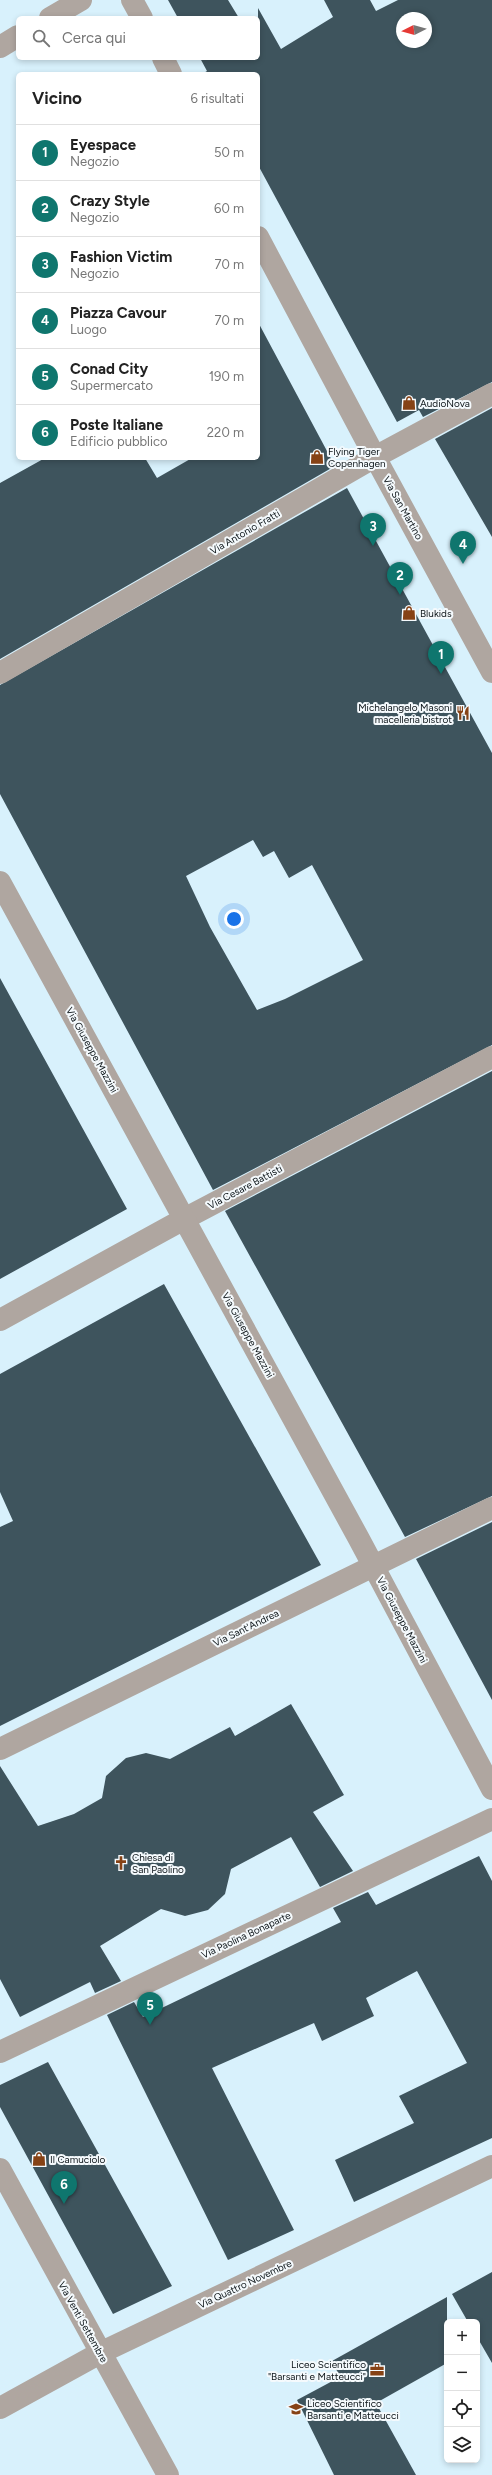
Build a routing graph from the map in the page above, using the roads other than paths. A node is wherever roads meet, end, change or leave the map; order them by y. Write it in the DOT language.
graph roads {
  1 [pos="81,0"];
  2 [pos="132,0"];
  3 [pos="53,16"];
  4 [pos="141,16"];
  5 [pos="16,37"];
  6 [pos="0,47"];
  7 [pos="164,60"];
  8 [pos="170,72"];
  9 [pos="260,241"];
  10 [pos="492,394"];
  11 [pos="375,457"];
  12 [pos="492,672"];
  13 [pos="0,673"];
  14 [pos="0,882"];
  15 [pos="492,1057"];
  16 [pos="184,1219"];
  17 [pos="0,1320"];
  18 [pos="492,1508"];
  19 [pos="373,1566"];
  20 [pos="0,1749"];
  21 [pos="492,1789"];
  22 [pos="492,1819"];
  23 [pos="0,2052"];
  24 [pos="492,2166"];
  25 [pos="0,2168"];
  26 [pos="100,2353"];
  27 [pos="0,2408"];
  28 [pos="168,2475"];
  1 -- 3 [label="street"];
  2 -- 4 [label="street"];
  5 -- 6 [label="street"];
  7 -- 8 [label="street"];
  9 -- 11 [label="street, Via San Martino"];
  10 -- 11 [label="street, Via Antonio Fratti"];
  11 -- 12 [label="street, Via San Martino"];
  11 -- 13 [label="street, Via Antonio Fratti"];
  14 -- 16 [label="street, Via Giuseppe Mazzini"];
  15 -- 16 [label="street, Via Cesare Battisti"];
  16 -- 17 [label="street, Via Cesare Battisti"];
  16 -- 19 [label="street, Via Giuseppe Mazzini"];
  18 -- 19 [label="street, Via Sant'Andrea"];
  19 -- 20 [label="street, Via Sant'Andrea"];
  19 -- 21 [label="street, Via Giuseppe Mazzini"];
  22 -- 23 [label="street, Via Paolina Bonaparte"];
  24 -- 26 [label="street, Via Quattro Novembre"];
  25 -- 26 [label="street, Via Venti Settembre"];
  26 -- 27 [label="street, Via Quattro Novembre"];
  26 -- 28 [label="street, Via Venti Settembre"];
}
